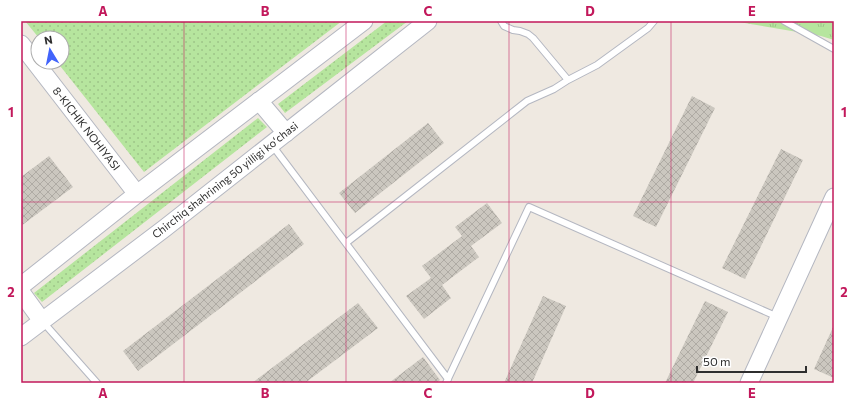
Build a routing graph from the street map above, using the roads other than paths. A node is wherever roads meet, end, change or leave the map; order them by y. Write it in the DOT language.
graph roads {
  1 [pos="364,21"];
  2 [pos="428,21"];
  3 [pos="500,21"];
  4 [pos="654,21"];
  5 [pos="784,21"];
  6 [pos="21,44"];
  7 [pos="834,49"];
  8 [pos="568,80"];
  9 [pos="259,101"];
  10 [pos="286,133"];
  11 [pos="272,144"];
  12 [pos="137,194"];
  13 [pos="834,198"];
  14 [pos="346,243"];
  15 [pos="21,286"];
  16 [pos="21,292"];
  17 [pos="778,318"];
  18 [pos="42,321"];
  19 [pos="21,337"];
  20 [pos="447,381"];
  21 [pos="97,383"];
  22 [pos="749,383"];
  1 -- 9 [label="main road"];
  2 -- 10 [label="main road, Chirchiq shahrining 50 yilligi koʻchasi"];
  3 -- 8 [label="lane"];
  4 -- 8 [label="lane"];
  5 -- 7 [label="lane"];
  6 -- 12 [label="main road, 8-KICHIK NOHIYASI"];
  8 -- 14 [label="lane"];
  9 -- 10 [label="main road"];
  9 -- 12 [label="main road"];
  10 -- 11 [label="main road, Chirchiq shahrining 50 yilligi koʻchasi"];
  11 -- 14 [label="lane"];
  11 -- 18 [label="main road, Chirchiq shahrining 50 yilligi koʻchasi"];
  12 -- 15 [label="main road"];
  13 -- 17 [label="main road"];
  14 -- 20 [label="lane"];
  16 -- 18 [label="main road"];
  17 -- 20 [label="lane"];
  17 -- 22 [label="main road"];
  18 -- 19 [label="main road, Chirchiq shahrining 50 yilligi koʻchasi"];
  18 -- 21 [label="lane"];
}
